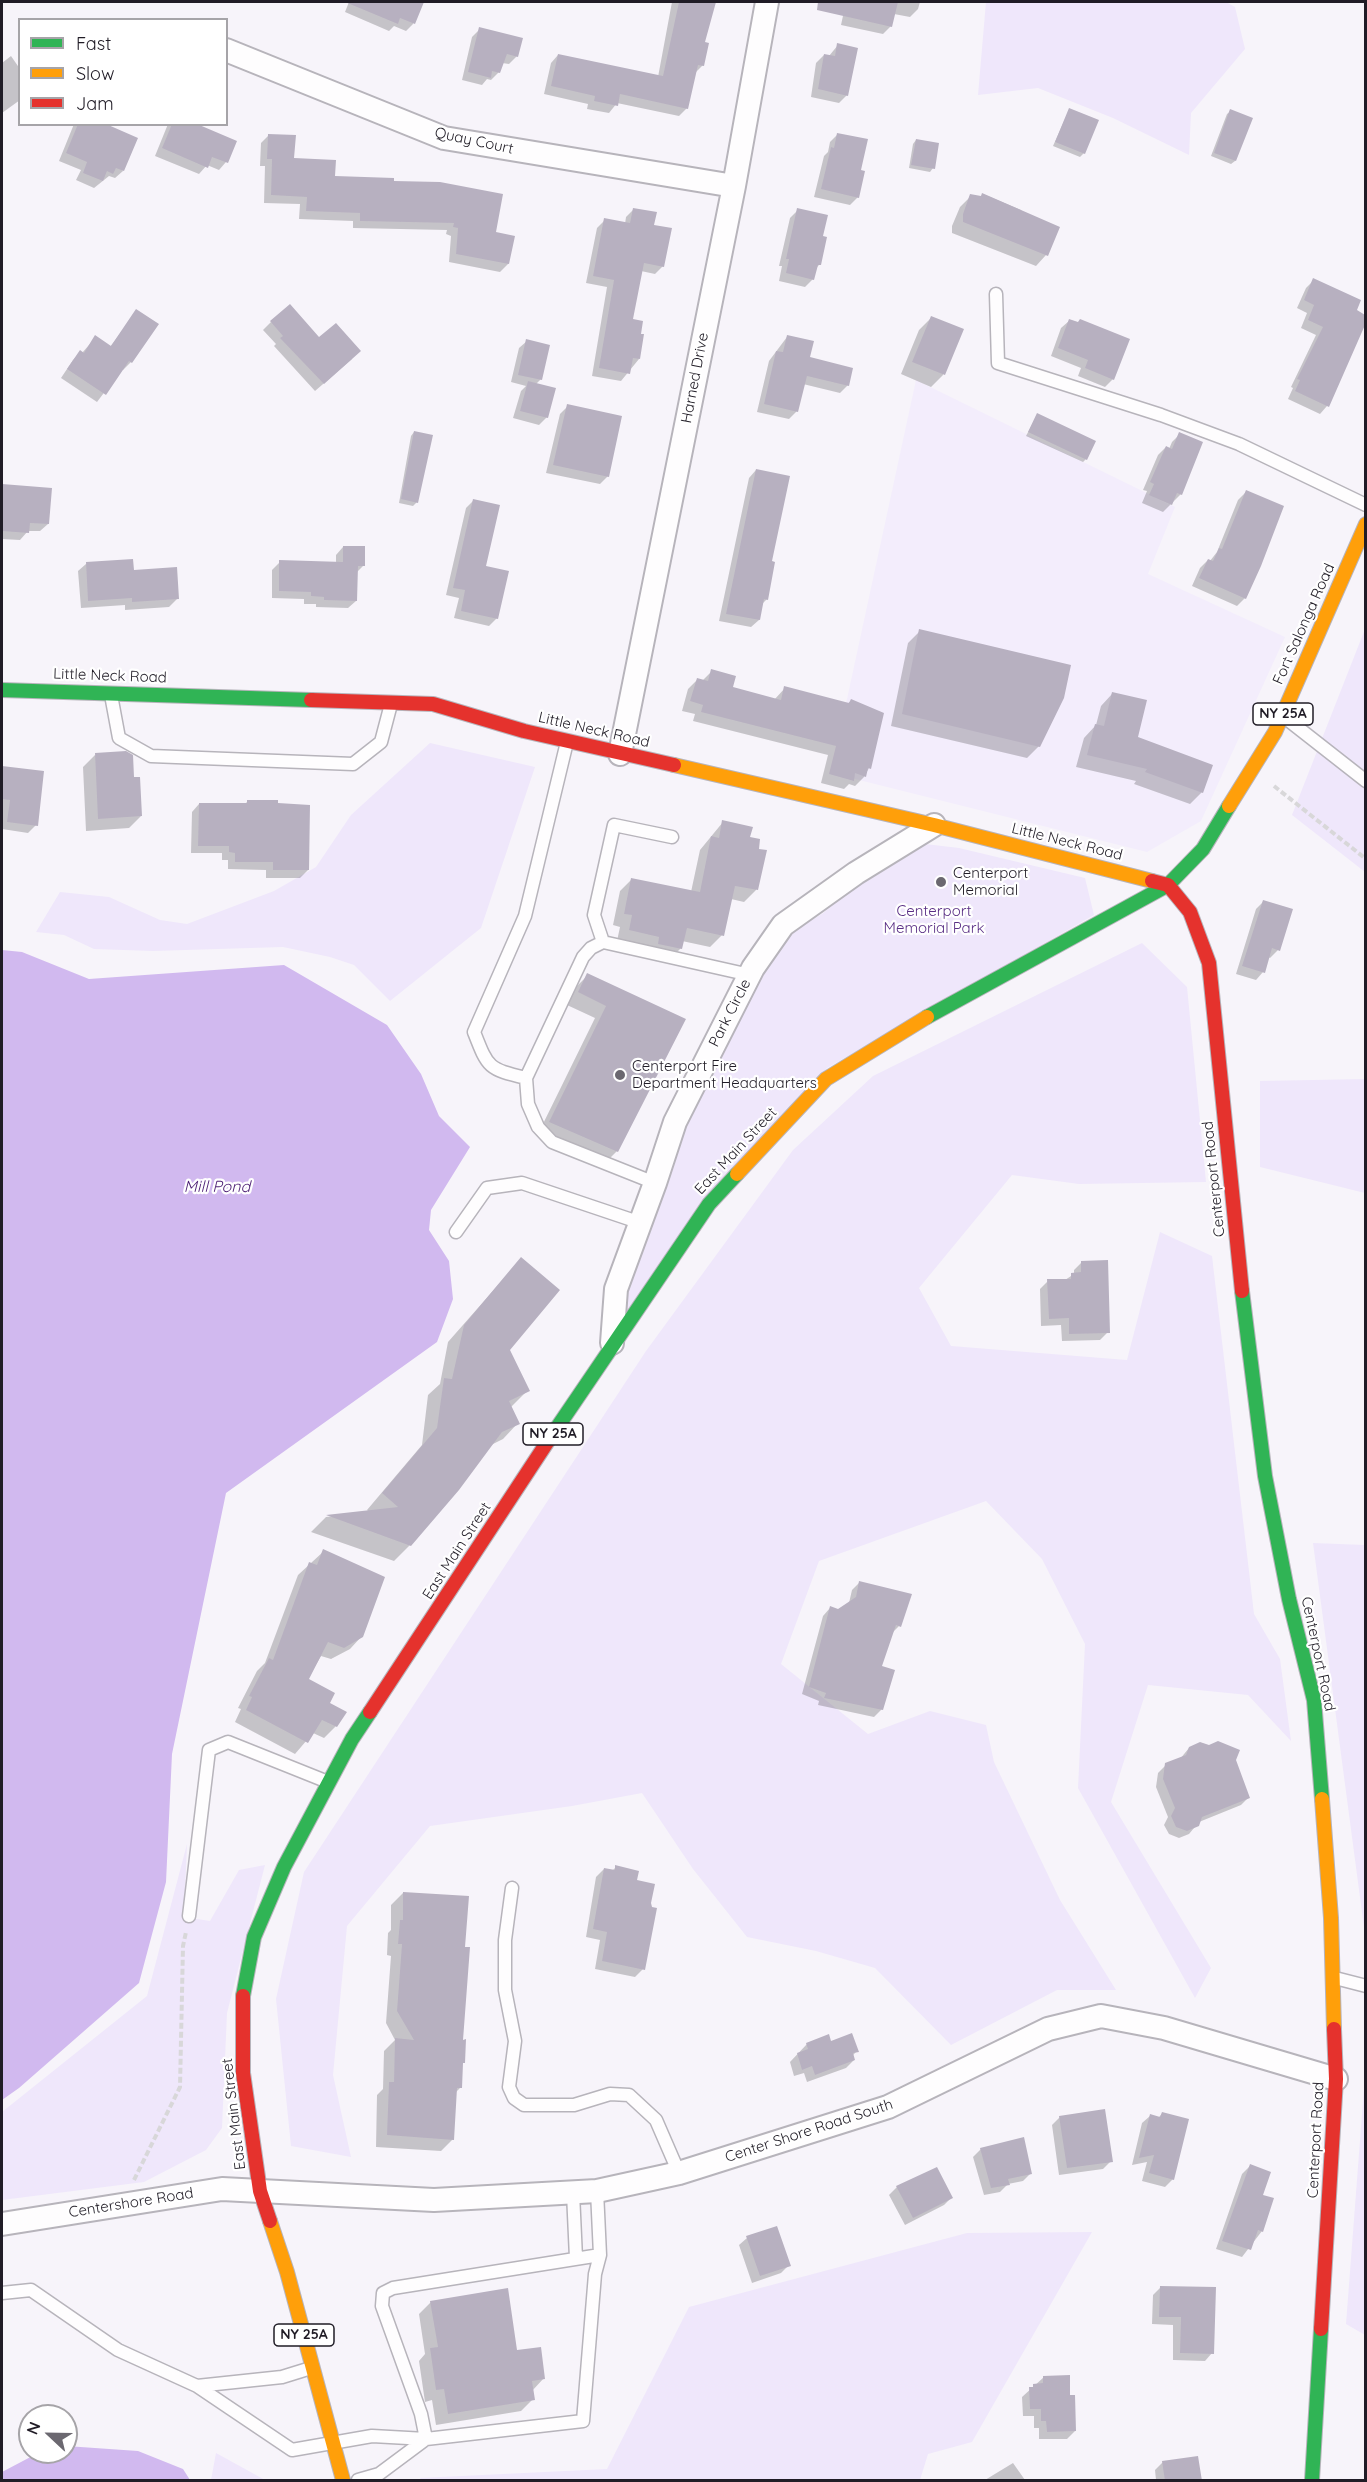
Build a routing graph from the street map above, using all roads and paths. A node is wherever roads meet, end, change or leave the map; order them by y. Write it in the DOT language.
graph roads {
  1 [pos="767,2"];
  2 [pos="228,51"];
  3 [pos="734,186"];
  4 [pos="996,294"];
  5 [pos="1365,505"];
  6 [pos="1365,524"];
  7 [pos="2,690"];
  8 [pos="110,693"];
  9 [pos="392,702"];
  10 [pos="1282,715"];
  11 [pos="567,741"];
  12 [pos="620,754"];
  13 [pos="1252,768"];
  14 [pos="1365,781"];
  15 [pos="934,825"];
  16 [pos="672,837"];
  17 [pos="1365,859"];
  18 [pos="1168,885"];
  19 [pos="603,942"];
  20 [pos="750,975"];
  21 [pos="526,1078"];
  22 [pos="655,1183"];
  23 [pos="640,1223"];
  24 [pos="456,1232"];
  25 [pos="612,1345"];
  26 [pos="329,1782"];
  27 [pos="512,1888"];
  28 [pos="189,1916"];
  29 [pos="1332,1978"];
  30 [pos="1365,1986"];
  31 [pos="1336,2079"];
  32 [pos="679,2173"];
  33 [pos="260,2191"];
  34 [pos="597,2192"];
  35 [pos="573,2193"];
  36 [pos="121,2205"];
  37 [pos="2,2224"];
  38 [pos="600,2255"];
  39 [pos="576,2258"];
  40 [pos="2,2294"];
  41 [pos="313,2367"];
  42 [pos="197,2386"];
  43 [pos="426,2439"];
  44 [pos="332,2442"];
  45 [pos="343,2481"];
  46 [pos="358,2481"];
  47 [pos="1312,2481"];
  1 -- 3 [label="street, Harned Drive"];
  2 -- 3 [label="street, Quay Court"];
  3 -- 12 [label="street, Harned Drive"];
  4 -- 5 [label="lane"];
  6 -- 10 [label="main road, Fort Salonga Road / NY 25A"];
  7 -- 8 [label="main road, Little Neck Road"];
  8 -- 9 [label="main road, Little Neck Road"];
  8 -- 9 [label="lane"];
  9 -- 11 [label="main road, Little Neck Road"];
  10 -- 13 [label="main road, Fort Salonga Road / NY 25A"];
  10 -- 14 [label="lane"];
  11 -- 12 [label="main road, Little Neck Road"];
  11 -- 21 [label="lane"];
  12 -- 15 [label="main road, Little Neck Road"];
  13 -- 17 [label="path"];
  13 -- 18 [label="main road, Fort Salonga Road / NY 25A"];
  15 -- 18 [label="main road, Little Neck Road"];
  15 -- 20 [label="street, Park Circle"];
  16 -- 19 [label="lane"];
  18 -- 25 [label="main road, East Main Street / NY 25A"];
  18 -- 29 [label="main road, Centerport Road"];
  19 -- 20 [label="lane"];
  19 -- 21 [label="lane"];
  20 -- 22 [label="street, Park Circle"];
  21 -- 22 [label="lane"];
  22 -- 23 [label="street, Park Circle"];
  23 -- 24 [label="lane"];
  23 -- 25 [label="street, Park Circle"];
  25 -- 26 [label="main road, East Main Street / NY 25A"];
  26 -- 28 [label="lane"];
  26 -- 33 [label="main road, East Main Street / NY 25A"];
  27 -- 32 [label="lane"];
  28 -- 36 [label="path"];
  29 -- 30 [label="lane"];
  29 -- 31 [label="main road, Centerport Road"];
  31 -- 32 [label="street, Center Shore Road South"];
  31 -- 47 [label="main road, Centerport Road"];
  32 -- 34 [label="street, Center Shore Road South"];
  33 -- 35 [label="street, Center Shore Road South"];
  33 -- 36 [label="street, Centershore Road"];
  33 -- 41 [label="main road, East Main Street / NY 25A"];
  34 -- 35 [label="street, Center Shore Road South"];
  34 -- 38 [label="lane"];
  35 -- 39 [label="lane"];
  36 -- 37 [label="street, Centershore Road"];
  38 -- 39 [label="lane"];
  38 -- 43 [label="lane"];
  39 -- 43 [label="lane"];
  40 -- 42 [label="lane"];
  41 -- 42 [label="lane"];
  41 -- 44 [label="main road, East Main Street / NY 25A"];
  42 -- 44 [label="lane"];
  43 -- 44 [label="lane"];
  43 -- 46 [label="lane"];
  44 -- 45 [label="main road, East Main Street / NY 25A"];
}
